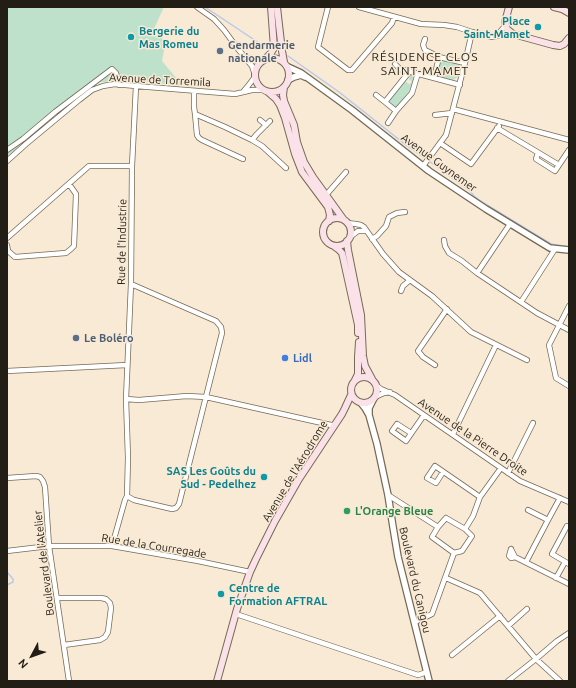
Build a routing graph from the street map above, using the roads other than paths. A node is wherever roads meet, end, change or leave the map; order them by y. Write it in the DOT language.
graph roads {
  1 [pos="196,7"];
  2 [pos="271,7"];
  3 [pos="277,7"];
  4 [pos="328,7"];
  5 [pos="359,7"];
  6 [pos="508,7"];
  7 [pos="554,7"];
  8 [pos="569,13"];
  9 [pos="394,17"];
  10 [pos="506,25"];
  11 [pos="472,32"];
  12 [pos="510,33"];
  13 [pos="492,37"];
  14 [pos="569,38"];
  15 [pos="425,39"];
  16 [pos="567,45"];
  17 [pos="244,56"];
  18 [pos="439,56"];
  19 [pos="266,58"];
  20 [pos="465,63"];
  21 [pos="395,64"];
  22 [pos="286,65"];
  23 [pos="410,71"];
  24 [pos="418,73"];
  25 [pos="254,75"];
  26 [pos="305,77"];
  27 [pos="434,78"];
  28 [pos="288,80"];
  29 [pos="119,85"];
  30 [pos="460,85"];
  31 [pos="136,86"];
  32 [pos="284,87"];
  33 [pos="194,91"];
  34 [pos="265,91"];
  35 [pos="242,93"];
  36 [pos="376,96"];
  37 [pos="385,102"];
  38 [pos="396,111"];
  39 [pos="453,111"];
  40 [pos="195,114"];
  41 [pos="435,115"];
  42 [pos="260,120"];
  43 [pos="501,122"];
  44 [pos="388,123"];
  45 [pos="497,128"];
  46 [pos="252,140"];
  47 [pos="569,140"];
  48 [pos="440,143"];
  49 [pos="7,150"];
  50 [pos="569,150"];
  51 [pos="243,159"];
  52 [pos="7,161"];
  53 [pos="426,162"];
  54 [pos="132,166"];
  55 [pos="286,168"];
  56 [pos="346,172"];
  57 [pos="69,184"];
  58 [pos="326,194"];
  59 [pos="405,212"];
  60 [pos="329,221"];
  61 [pos="346,222"];
  62 [pos="510,224"];
  63 [pos="366,231"];
  64 [pos="7,238"];
  65 [pos="372,239"];
  66 [pos="348,240"];
  67 [pos="444,240"];
  68 [pos="7,245"];
  69 [pos="334,246"];
  70 [pos="555,249"];
  71 [pos="569,250"];
  72 [pos="477,272"];
  73 [pos="410,280"];
  74 [pos="131,284"];
  75 [pos="402,290"];
  76 [pos="521,302"];
  77 [pos="569,306"];
  78 [pos="447,309"];
  79 [pos="559,325"];
  80 [pos="569,330"];
  81 [pos="496,345"];
  82 [pos="527,360"];
  83 [pos="127,365"];
  84 [pos="435,365"];
  85 [pos="7,370"];
  86 [pos="355,380"];
  87 [pos="374,382"];
  88 [pos="569,386"];
  89 [pos="390,392"];
  90 [pos="351,394"];
  91 [pos="206,396"];
  92 [pos="126,399"];
  93 [pos="374,399"];
  94 [pos="360,403"];
  95 [pos="346,408"];
  96 [pos="369,415"];
  97 [pos="424,415"];
  98 [pos="533,424"];
  99 [pos="334,425"];
  100 [pos="412,433"];
  101 [pos="453,434"];
  102 [pos="501,468"];
  103 [pos="443,472"];
  104 [pos="508,473"];
  105 [pos="7,478"];
  106 [pos="388,495"];
  107 [pos="127,496"];
  108 [pos="480,497"];
  109 [pos="560,498"];
  110 [pos="569,502"];
  111 [pos="528,510"];
  112 [pos="548,520"];
  113 [pos="438,527"];
  114 [pos="569,527"];
  115 [pos="465,529"];
  116 [pos="49,546"];
  117 [pos="112,546"];
  118 [pos="7,551"];
  119 [pos="454,554"];
  120 [pos="515,557"];
  121 [pos="526,562"];
  122 [pos="567,563"];
  123 [pos="250,572"];
  124 [pos="446,578"];
  125 [pos="556,578"];
  126 [pos="569,584"];
  127 [pos="57,598"];
  128 [pos="527,609"];
  129 [pos="236,614"];
  130 [pos="500,616"];
  131 [pos="415,622"];
  132 [pos="508,626"];
  133 [pos="569,633"];
  134 [pos="64,645"];
  135 [pos="452,655"];
  136 [pos="536,659"];
  137 [pos="427,672"];
  138 [pos="429,680"];
  139 [pos="69,681"];
  140 [pos="217,681"];
  141 [pos="508,681"];
  142 [pos="560,681"];
  1 -- 17 [label="street"];
  2 -- 19 [label="main road"];
  3 -- 22 [label="main road"];
  4 -- 9 [label="street"];
  5 -- 9 [label="street"];
  6 -- 10 [label="main road"];
  7 -- 8 [label="main road"];
  9 -- 11 [label="street"];
  10 -- 12 [label="main road"];
  10 -- 13 [label="street"];
  11 -- 13 [label="street"];
  11 -- 20 [label="street"];
  12 -- 13 [label="street"];
  12 -- 16 [label="main road"];
  14 -- 16 [label="main road"];
  15 -- 18 [label="street"];
  17 -- 19 [label="street"];
  17 -- 25 [label="street"];
  18 -- 20 [label="street"];
  18 -- 27 [label="street"];
  19 -- 22 [label="main road"];
  19 -- 25 [label="main road"];
  20 -- 30 [label="street"];
  21 -- 23 [label="street"];
  22 -- 26 [label="street, Avenue Guynemer"];
  22 -- 28 [label="main road"];
  23 -- 24 [label="street"];
  23 -- 37 [label="street"];
  24 -- 27 [label="street"];
  24 -- 38 [label="street"];
  25 -- 34 [label="main road"];
  25 -- 35 [label="street"];
  26 -- 28 [label="street"];
  26 -- 53 [label="street, Avenue Guynemer"];
  27 -- 30 [label="street"];
  28 -- 32 [label="main road"];
  29 -- 31 [label="street, Avenue de Torremila"];
  29 -- 49 [label="street"];
  29 -- 52 [label="street, Avenue de Torremila"];
  30 -- 39 [label="street"];
  31 -- 33 [label="street, Avenue de Torremila"];
  31 -- 54 [label="street, Rue de l'Industrie"];
  32 -- 34 [label="main road"];
  32 -- 58 [label="main road"];
  33 -- 35 [label="street, Avenue de Torremila"];
  33 -- 40 [label="street"];
  34 -- 35 [label="street, Avenue de Torremila"];
  34 -- 60 [label="main road"];
  36 -- 37 [label="street"];
  37 -- 38 [label="street"];
  38 -- 44 [label="street"];
  39 -- 41 [label="street"];
  39 -- 43 [label="street"];
  39 -- 48 [label="street"];
  40 -- 46 [label="street"];
  40 -- 51 [label="street"];
  42 -- 46 [label="street"];
  43 -- 45 [label="street"];
  43 -- 47 [label="street"];
  45 -- 48 [label="street"];
  45 -- 50 [label="street"];
  46 -- 55 [label="street"];
  48 -- 53 [label="street"];
  53 -- 62 [label="street, Avenue Guynemer"];
  54 -- 57 [label="street"];
  54 -- 74 [label="street, Rue de l'Industrie"];
  56 -- 58 [label="street"];
  57 -- 64 [label="street"];
  57 -- 68 [label="street"];
  58 -- 61 [label="main road"];
  59 -- 65 [label="street"];
  60 -- 61 [label="main road"];
  60 -- 69 [label="main road"];
  61 -- 63 [label="street"];
  61 -- 66 [label="main road"];
  62 -- 70 [label="street, Avenue Guynemer"];
  62 -- 72 [label="street"];
  63 -- 65 [label="street"];
  63 -- 66 [label="street"];
  65 -- 73 [label="street"];
  66 -- 69 [label="main road"];
  66 -- 87 [label="main road"];
  67 -- 72 [label="street"];
  69 -- 86 [label="main road"];
  70 -- 71 [label="street, Avenue Guynemer"];
  70 -- 76 [label="street"];
  72 -- 76 [label="street"];
  73 -- 75 [label="street"];
  73 -- 78 [label="street"];
  74 -- 83 [label="street, Rue de l'Industrie"];
  74 -- 91 [label="street"];
  76 -- 79 [label="street"];
  77 -- 79 [label="street"];
  78 -- 81 [label="street"];
  78 -- 84 [label="street"];
  79 -- 80 [label="street"];
  79 -- 88 [label="street"];
  81 -- 82 [label="street"];
  81 -- 101 [label="street"];
  83 -- 85 [label="street"];
  83 -- 92 [label="street, Rue de l'Industrie"];
  86 -- 87 [label="main road"];
  86 -- 90 [label="main road"];
  87 -- 89 [label="street, Avenue de la Pierre Droite"];
  87 -- 93 [label="main road"];
  89 -- 93 [label="street"];
  89 -- 97 [label="street, Avenue de la Pierre Droite"];
  90 -- 94 [label="main road"];
  90 -- 95 [label="main road, Avenue de l'Aérodrome"];
  91 -- 92 [label="street"];
  91 -- 99 [label="street"];
  91 -- 107 [label="street"];
  92 -- 107 [label="street, Rue de l'Industrie"];
  93 -- 94 [label="main road"];
  93 -- 96 [label="street, Boulevard du Canigou"];
  94 -- 95 [label="main road, Avenue de l'Aérodrome"];
  94 -- 96 [label="street, Boulevard du Canigou"];
  95 -- 99 [label="main road, Avenue de l'Aérodrome"];
  96 -- 106 [label="street, Boulevard du Canigou"];
  97 -- 100 [label="street"];
  97 -- 101 [label="street, Avenue de la Pierre Droite"];
  98 -- 104 [label="street"];
  99 -- 123 [label="main road, Avenue de l'Aérodrome"];
  101 -- 102 [label="street, Avenue de la Pierre Droite"];
  102 -- 104 [label="street, Avenue de la Pierre Droite"];
  102 -- 108 [label="street"];
  103 -- 108 [label="street"];
  104 -- 109 [label="street, Avenue de la Pierre Droite"];
  105 -- 116 [label="street, Boulevard de l'Atelier"];
  106 -- 113 [label="street"];
  106 -- 131 [label="street, Boulevard du Canigou"];
  107 -- 117 [label="street, Rue de l'Industrie"];
  108 -- 115 [label="street"];
  109 -- 110 [label="street, Avenue de la Pierre Droite"];
  109 -- 112 [label="street"];
  111 -- 112 [label="street"];
  112 -- 121 [label="street"];
  113 -- 115 [label="street"];
  113 -- 119 [label="street"];
  114 -- 122 [label="street"];
  115 -- 119 [label="street"];
  116 -- 117 [label="street, Rue de la Courregade"];
  116 -- 118 [label="street, Rue de la Courregade"];
  116 -- 127 [label="street, Boulevard de l'Atelier"];
  117 -- 123 [label="street, Rue de la Courregade"];
  119 -- 124 [label="street"];
  120 -- 121 [label="street"];
  121 -- 125 [label="street"];
  122 -- 125 [label="street"];
  123 -- 129 [label="main road, Avenue de l'Aérodrome"];
  124 -- 130 [label="street"];
  124 -- 131 [label="street"];
  125 -- 126 [label="street"];
  127 -- 134 [label="street, Boulevard de l'Atelier"];
  127 -- 134 [label="street"];
  128 -- 132 [label="street"];
  129 -- 137 [label="street"];
  129 -- 140 [label="main road, Avenue de l'Aérodrome"];
  130 -- 132 [label="street"];
  130 -- 135 [label="street"];
  131 -- 137 [label="street, Boulevard du Canigou"];
  132 -- 136 [label="street"];
  133 -- 136 [label="street"];
  134 -- 139 [label="street, Boulevard de l'Atelier"];
  136 -- 141 [label="street"];
  136 -- 142 [label="street"];
  137 -- 138 [label="street, Boulevard du Canigou"];
}
